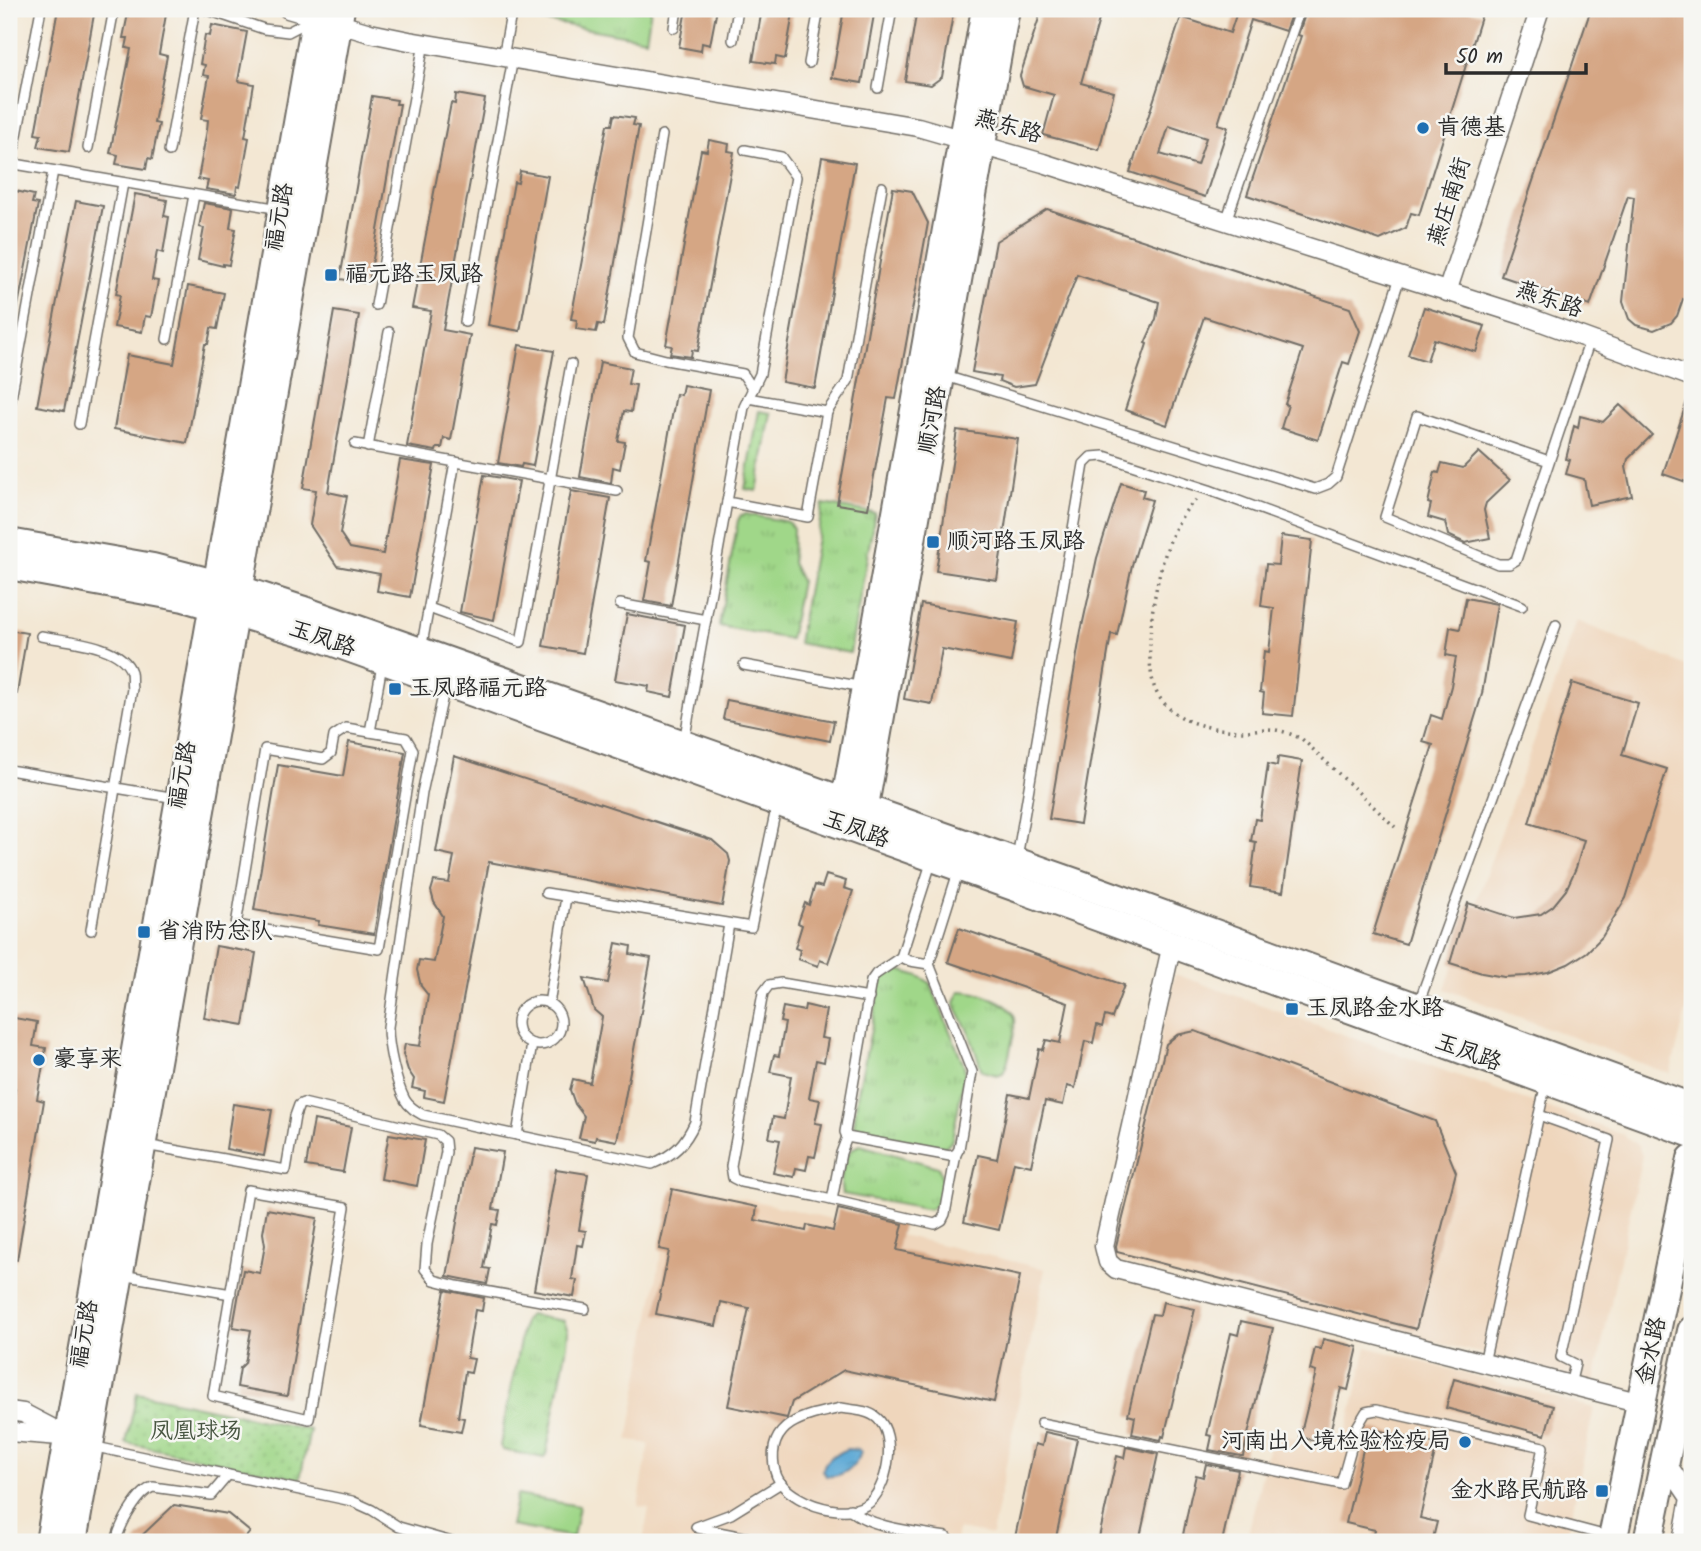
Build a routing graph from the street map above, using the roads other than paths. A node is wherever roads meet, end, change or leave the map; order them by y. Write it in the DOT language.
graph roads {
  1 [pos="41,9"];
  2 [pos="114,9"];
  3 [pos="195,9"];
  4 [pos="205,9"];
  5 [pos="288,9"];
  6 [pos="512,9"];
  7 [pos="677,9"];
  8 [pos="738,9"];
  9 [pos="819,9"];
  10 [pos="892,9"];
  11 [pos="985,9"];
  12 [pos="1006,9"];
  13 [pos="1300,9"];
  14 [pos="1516,9"];
  15 [pos="1539,12"];
  16 [pos="328,15"];
  17 [pos="674,28"];
  18 [pos="733,40"];
  19 [pos="424,43"];
  20 [pos="508,57"];
  21 [pos="809,63"];
  22 [pos="878,88"];
  23 [pos="662,135"];
  24 [pos="971,142"];
  25 [pos="15,146"];
  26 [pos="88,148"];
  27 [pos="745,150"];
  28 [pos="169,151"];
  29 [pos="9,163"];
  30 [pos="53,171"];
  31 [pos="124,183"];
  32 [pos="883,187"];
  33 [pos="194,195"];
  34 [pos="282,209"];
  35 [pos="1226,221"];
  36 [pos="1400,277"];
  37 [pos="1447,292"];
  38 [pos="376,305"];
  39 [pos="465,322"];
  40 [pos="389,332"];
  41 [pos="167,340"];
  42 [pos="1590,340"];
  43 [pos="571,364"];
  44 [pos="941,374"];
  45 [pos="1692,377"];
  46 [pos="751,393"];
  47 [pos="9,409"];
  48 [pos="827,412"];
  49 [pos="79,424"];
  50 [pos="355,444"];
  51 [pos="368,447"];
  52 [pos="1549,461"];
  53 [pos="455,462"];
  54 [pos="550,479"];
  55 [pos="617,491"];
  56 [pos="727,502"];
  57 [pos="9,542"];
  58 [pos="9,566"];
  59 [pos="226,597"];
  60 [pos="620,604"];
  61 [pos="1522,606"];
  62 [pos="429,608"];
  63 [pos="706,620"];
  64 [pos="1556,625"];
  65 [pos="41,636"];
  66 [pos="421,651"];
  67 [pos="382,660"];
  68 [pos="744,665"];
  69 [pos="445,683"];
  70 [pos="865,687"];
  71 [pos="370,732"];
  72 [pos="684,744"];
  73 [pos="9,770"];
  74 [pos="115,788"];
  75 [pos="179,798"];
  76 [pos="778,802"];
  77 [pos="853,816"];
  78 [pos="933,858"];
  79 [pos="1017,861"];
  80 [pos="960,867"];
  81 [pos="546,893"];
  82 [pos="566,897"];
  83 [pos="729,924"];
  84 [pos="91,930"];
  85 [pos="1172,944"];
  86 [pos="901,957"];
  87 [pos="929,964"];
  88 [pos="869,998"];
  89 [pos="549,1004"];
  90 [pos="1417,1007"];
  91 [pos="533,1044"];
  92 [pos="1546,1081"];
  93 [pos="1692,1107"];
  94 [pos="1539,1115"];
  95 [pos="1692,1134"];
  96 [pos="517,1135"];
  97 [pos="847,1137"];
  98 [pos="142,1145"];
  99 [pos="956,1154"];
  100 [pos="1692,1159"];
  101 [pos="832,1200"];
  102 [pos="119,1275"];
  103 [pos="230,1294"];
  104 [pos="585,1309"];
  105 [pos="1692,1331"];
  106 [pos="1484,1363"];
  107 [pos="1570,1385"];
  108 [pos="1641,1403"];
  109 [pos="9,1410"];
  110 [pos="1041,1423"];
  111 [pos="9,1432"];
  112 [pos="78,1441"];
  113 [pos="1665,1461"];
  114 [pos="228,1475"];
  115 [pos="781,1483"];
  116 [pos="1691,1498"];
  117 [pos="850,1509"];
  118 [pos="1612,1540"];
  119 [pos="49,1542"];
  120 [pos="73,1542"];
  121 [pos="116,1542"];
  122 [pos="452,1542"];
  123 [pos="769,1542"];
  124 [pos="950,1542"];
  125 [pos="1648,1542"];
  126 [pos="1682,1542"];
  1 -- 25 [label="lane"];
  2 -- 26 [label="lane"];
  3 -- 28 [label="lane"];
  4 -- 16 [label="lane"];
  5 -- 16 [label="street, 燕东路"];
  6 -- 20 [label="lane"];
  7 -- 17 [label="lane"];
  8 -- 18 [label="lane"];
  9 -- 21 [label="lane"];
  10 -- 22 [label="lane"];
  11 -- 24 [label="street, 顺河路"];
  12 -- 24 [label="street, 顺河路"];
  13 -- 35 [label="lane"];
  14 -- 15 [label="lane"];
  15 -- 37 [label="street, 燕庄南街"];
  16 -- 19 [label="street, 燕东路"];
  16 -- 34 [label="street, 福元路"];
  16 -- 59 [label="street, 福元路"];
  19 -- 20 [label="street, 燕东路"];
  19 -- 38 [label="lane"];
  20 -- 24 [label="street, 燕东路"];
  20 -- 39 [label="lane"];
  23 -- 46 [label="lane"];
  24 -- 35 [label="street, 燕东路"];
  24 -- 44 [label="street, 顺河路"];
  24 -- 70 [label="street, 顺河路"];
  27 -- 46 [label="lane"];
  29 -- 30 [label="lane"];
  30 -- 31 [label="lane"];
  30 -- 47 [label="lane"];
  31 -- 33 [label="lane"];
  31 -- 49 [label="lane"];
  32 -- 48 [label="lane"];
  33 -- 34 [label="lane"];
  33 -- 41 [label="lane"];
  34 -- 59 [label="street, 福元路"];
  35 -- 36 [label="street, 燕东路"];
  36 -- 37 [label="street, 燕东路"];
  36 -- 44 [label="lane"];
  37 -- 42 [label="street, 燕东路"];
  40 -- 51 [label="lane"];
  42 -- 45 [label="street, 燕东路"];
  42 -- 52 [label="lane"];
  43 -- 54 [label="lane"];
  44 -- 77 [label="street, 顺河路"];
  46 -- 48 [label="lane"];
  46 -- 56 [label="lane"];
  48 -- 56 [label="lane"];
  50 -- 51 [label="lane"];
  51 -- 53 [label="lane"];
  52 -- 52 [label="lane"];
  53 -- 54 [label="lane"];
  53 -- 62 [label="lane"];
  54 -- 55 [label="lane"];
  54 -- 62 [label="lane"];
  56 -- 63 [label="lane"];
  57 -- 59 [label="street, 玉凤路"];
  58 -- 59 [label="street, 玉凤路"];
  59 -- 66 [label="street, 玉凤路"];
  59 -- 67 [label="street, 玉凤路"];
  59 -- 75 [label="street, 福元路"];
  59 -- 98 [label="street, 福元路"];
  60 -- 63 [label="lane"];
  61 -- 79 [label="lane"];
  62 -- 66 [label="lane"];
  63 -- 72 [label="lane"];
  64 -- 90 [label="lane"];
  65 -- 74 [label="lane"];
  66 -- 72 [label="street, 玉凤路"];
  67 -- 69 [label="street, 玉凤路"];
  67 -- 71 [label="lane"];
  68 -- 70 [label="lane"];
  69 -- 76 [label="street, 玉凤路"];
  69 -- 96 [label="lane"];
  70 -- 77 [label="street, 顺河路"];
  71 -- 71 [label="lane"];
  72 -- 77 [label="street, 玉凤路"];
  73 -- 74 [label="lane"];
  74 -- 75 [label="lane"];
  74 -- 84 [label="lane"];
  75 -- 112 [label="street, 福元路"];
  76 -- 77 [label="street, 玉凤路"];
  76 -- 83 [label="lane"];
  77 -- 78 [label="street, 玉凤路"];
  77 -- 79 [label="street, 玉凤路"];
  78 -- 80 [label="street, 玉凤路"];
  78 -- 86 [label="lane"];
  79 -- 90 [label="street, 玉凤路"];
  80 -- 85 [label="street, 玉凤路"];
  80 -- 87 [label="lane"];
  81 -- 82 [label="lane"];
  82 -- 83 [label="lane"];
  82 -- 89 [label="lane"];
  83 -- 96 [label="lane"];
  85 -- 92 [label="street, 玉凤路"];
  85 -- 106 [label="street"];
  86 -- 87 [label="lane"];
  86 -- 88 [label="lane"];
  87 -- 99 [label="lane"];
  88 -- 97 [label="lane"];
  88 -- 101 [label="lane"];
  89 -- 91 [label="lane"];
  89 -- 91 [label="lane"];
  90 -- 93 [label="street, 玉凤路"];
  91 -- 96 [label="lane"];
  92 -- 94 [label="lane"];
  92 -- 95 [label="street, 玉凤路"];
  94 -- 106 [label="lane"];
  94 -- 107 [label="lane"];
  97 -- 99 [label="lane"];
  97 -- 101 [label="lane"];
  98 -- 102 [label="street, 福元路"];
  98 -- 104 [label="lane"];
  99 -- 101 [label="lane"];
  100 -- 108 [label="main road, 金水路"];
  102 -- 103 [label="lane"];
  102 -- 112 [label="street, 福元路"];
  103 -- 103 [label="lane"];
  105 -- 113 [label="main road, 金水路"];
  106 -- 107 [label="street"];
  107 -- 108 [label="street"];
  108 -- 118 [label="main road, 金水路"];
  109 -- 112 [label="street"];
  110 -- 118 [label="lane"];
  111 -- 112 [label="street"];
  112 -- 114 [label="lane"];
  112 -- 119 [label="street, 福元路"];
  112 -- 120 [label="street, 福元路"];
  113 -- 116 [label="street"];
  113 -- 125 [label="main road, 金水路"];
  114 -- 121 [label="lane"];
  114 -- 122 [label="lane"];
  115 -- 117 [label="lane"];
  115 -- 117 [label="lane"];
  115 -- 123 [label="lane"];
  116 -- 126 [label="street"];
  117 -- 124 [label="lane"];
}
